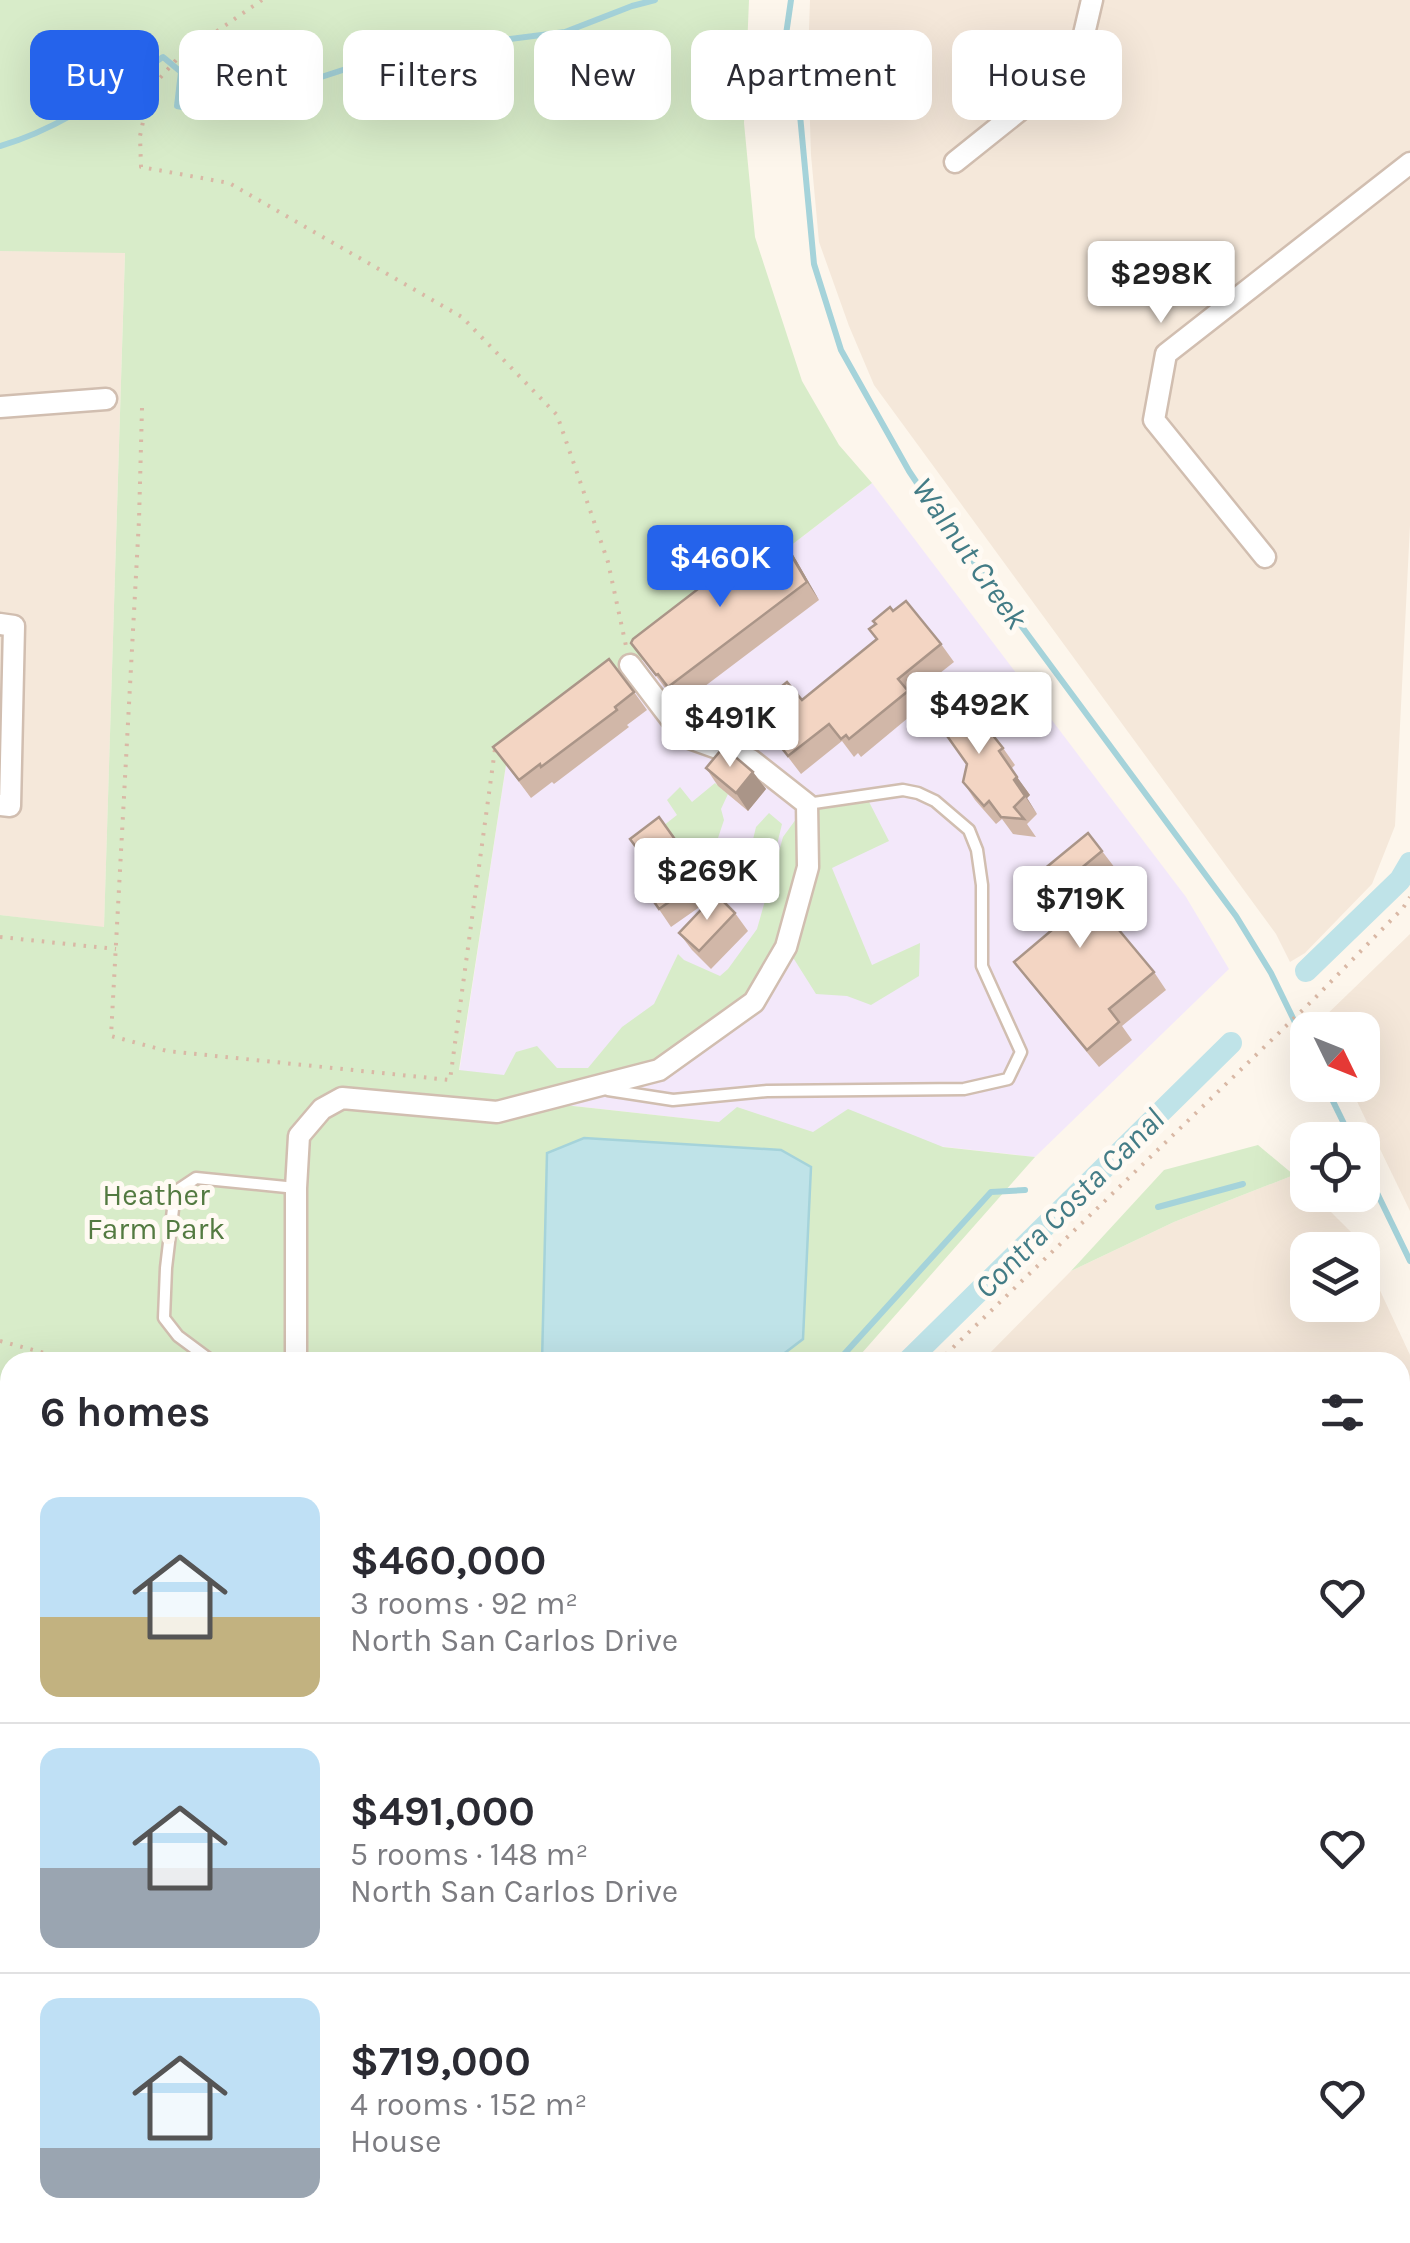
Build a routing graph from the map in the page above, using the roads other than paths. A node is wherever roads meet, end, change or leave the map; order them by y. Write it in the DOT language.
graph roads {
  1 [pos="1092,0"];
  2 [pos="955,162"];
  3 [pos="1410,163"];
  4 [pos="106,399"];
  5 [pos="0,406"];
  6 [pos="1264,557"];
  7 [pos="0,624"];
  8 [pos="630,665"];
  9 [pos="807,804"];
  10 [pos="5,806"];
  11 [pos="592,1087"];
  12 [pos="296,1188"];
  13 [pos="200,1352"];
  14 [pos="296,1352"];
  1 -- 2 [label="street"];
  3 -- 6 [label="street"];
  4 -- 5 [label="street"];
  7 -- 10 [label="street"];
  8 -- 9 [label="street"];
  9 -- 11 [label="street"];
  9 -- 11 [label="lane"];
  11 -- 12 [label="street"];
  12 -- 13 [label="lane"];
  12 -- 14 [label="street"];
}
